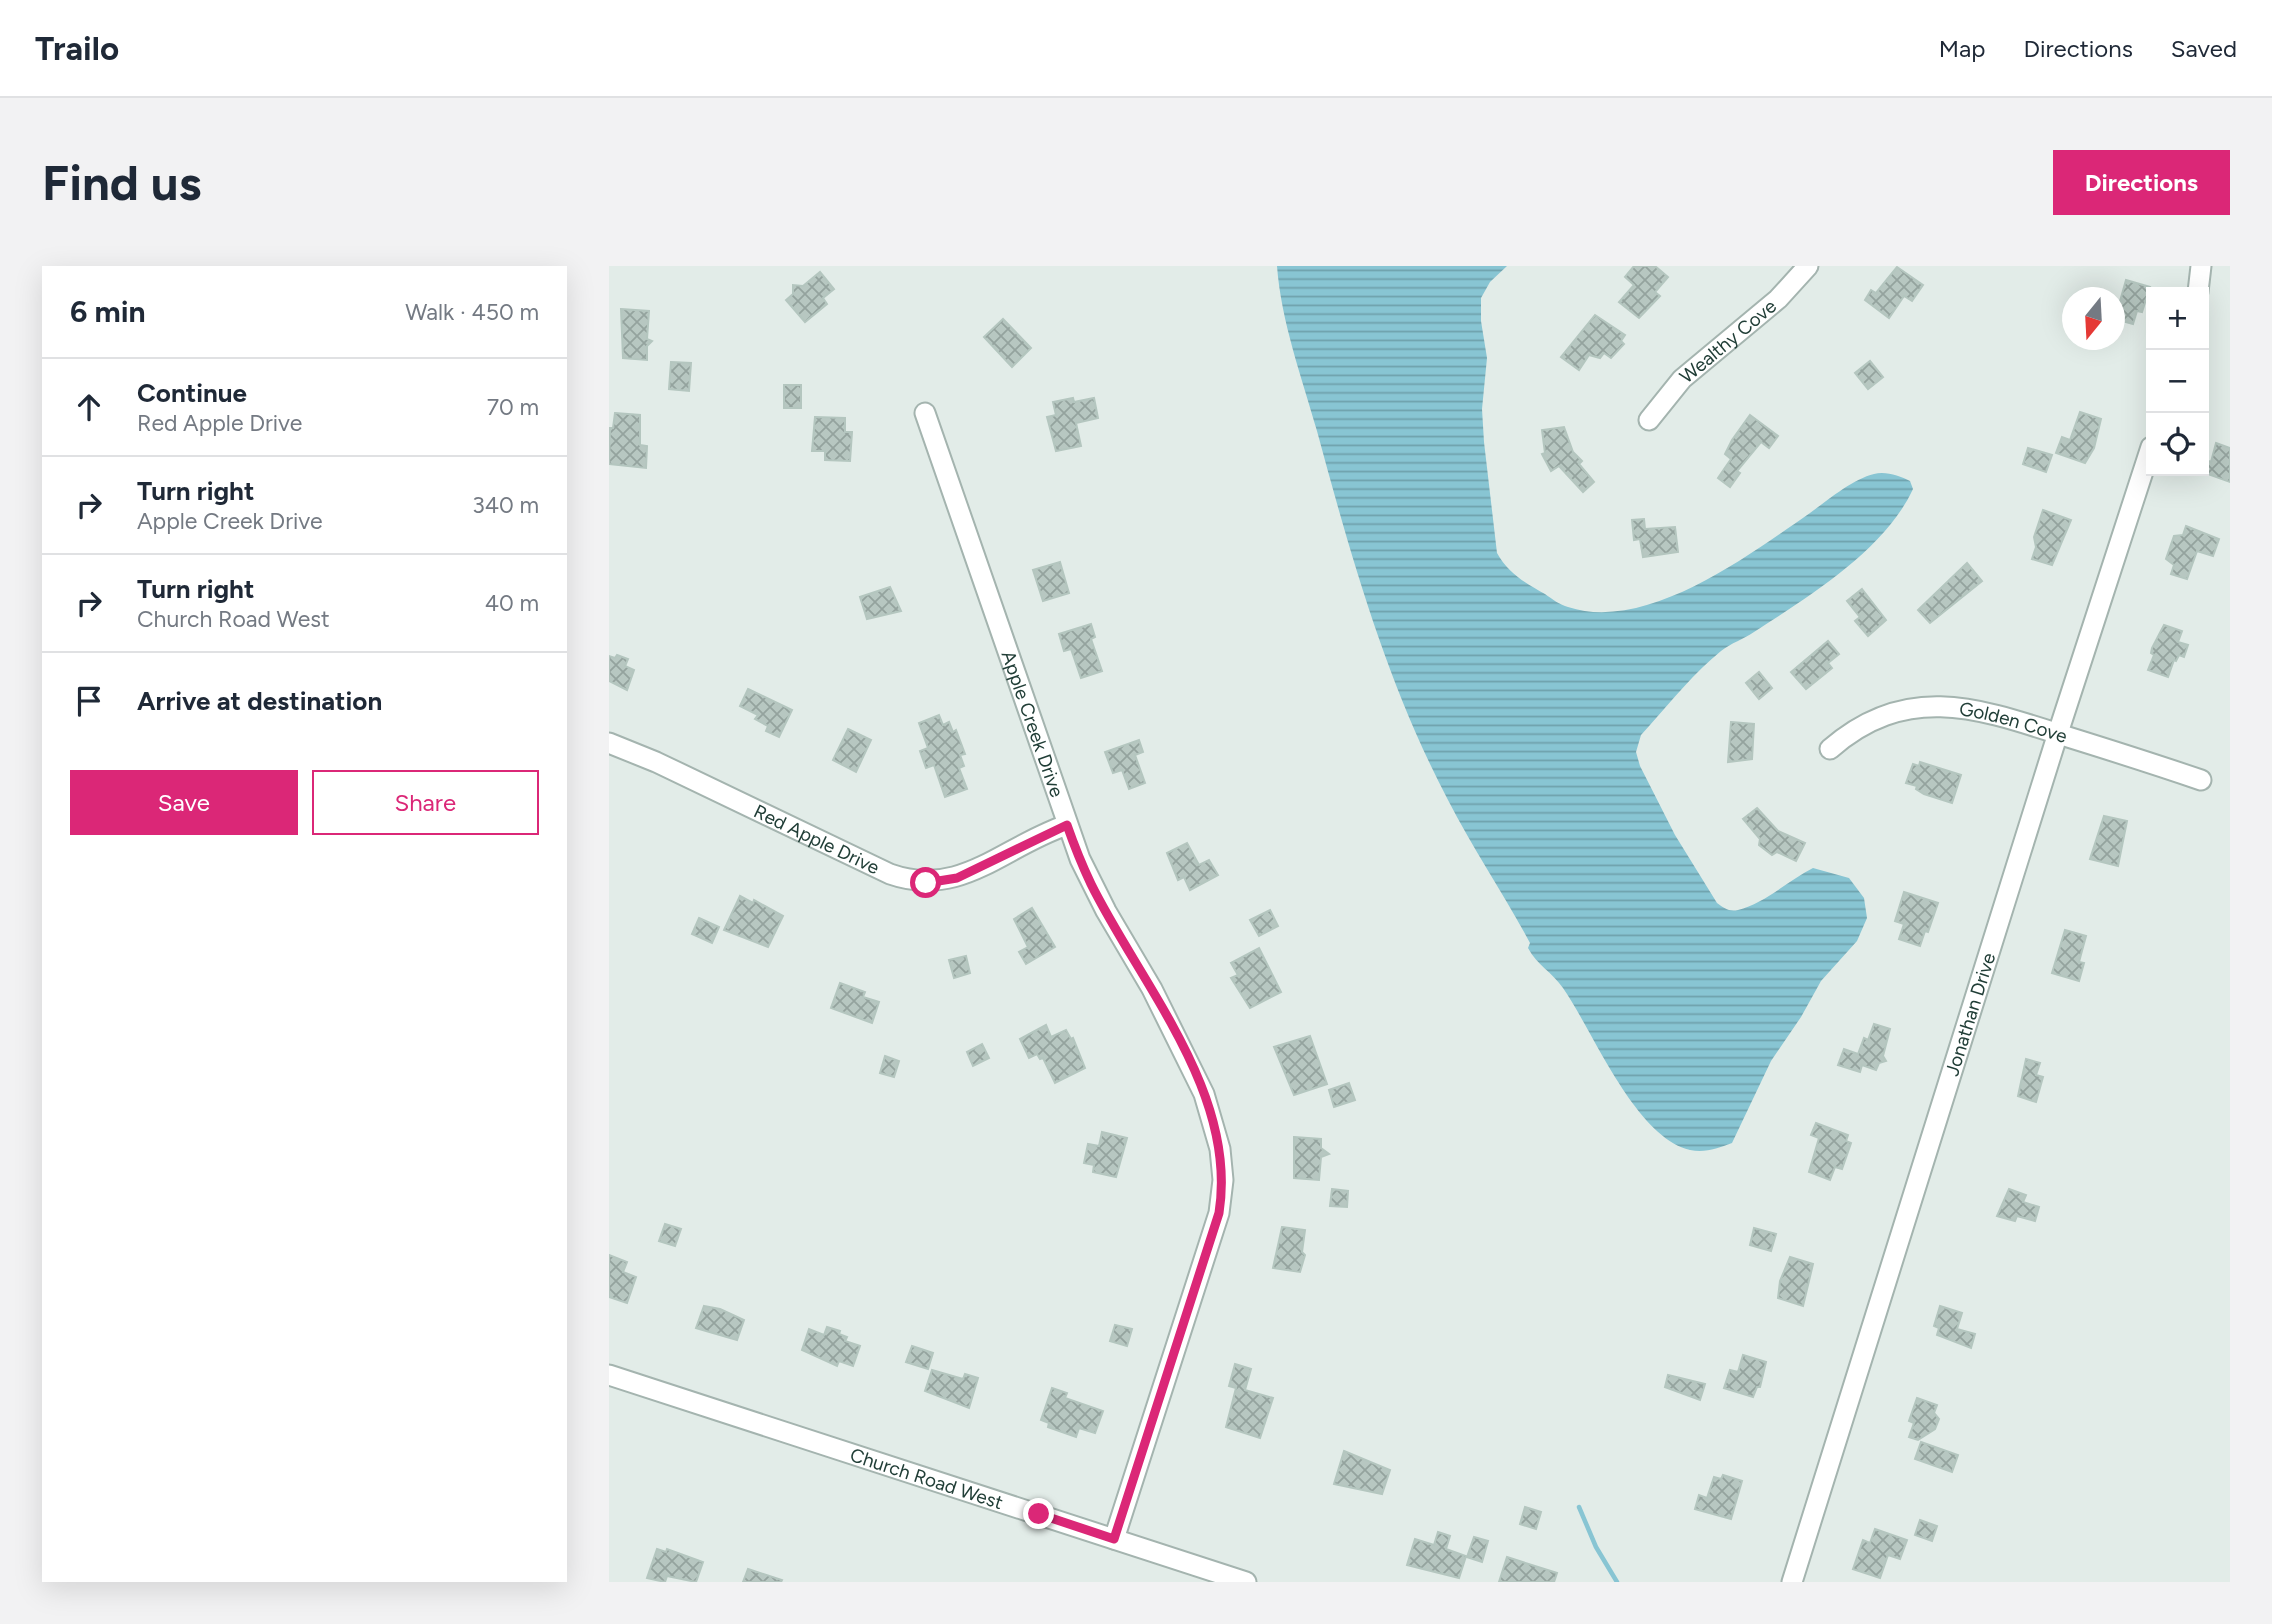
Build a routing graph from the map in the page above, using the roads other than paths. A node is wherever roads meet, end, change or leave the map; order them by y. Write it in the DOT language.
graph roads {
  1 [pos="1808,266"];
  2 [pos="2200,266"];
  3 [pos="2198,287"];
  4 [pos="925,412"];
  5 [pos="1649,420"];
  6 [pos="2146,462"];
  7 [pos="2058,733"];
  8 [pos="609,743"];
  9 [pos="1830,749"];
  10 [pos="2201,780"];
  11 [pos="1067,825"];
  12 [pos="609,1375"];
  13 [pos="1114,1539"];
  14 [pos="1246,1582"];
  15 [pos="1792,1582"];
  1 -- 5 [label="street, Wealthy Cove"];
  2 -- 3 [label="street"];
  4 -- 11 [label="street, Apple Creek Drive"];
  6 -- 7 [label="street, Jonathan Drive"];
  7 -- 9 [label="street, Golden Cove"];
  7 -- 10 [label="street, Golden Cove"];
  7 -- 15 [label="street, Jonathan Drive"];
  8 -- 11 [label="street, Red Apple Drive"];
  11 -- 13 [label="street, Apple Creek Drive"];
  12 -- 13 [label="street, Church Road West"];
  13 -- 14 [label="street, Church Road West"];
}
